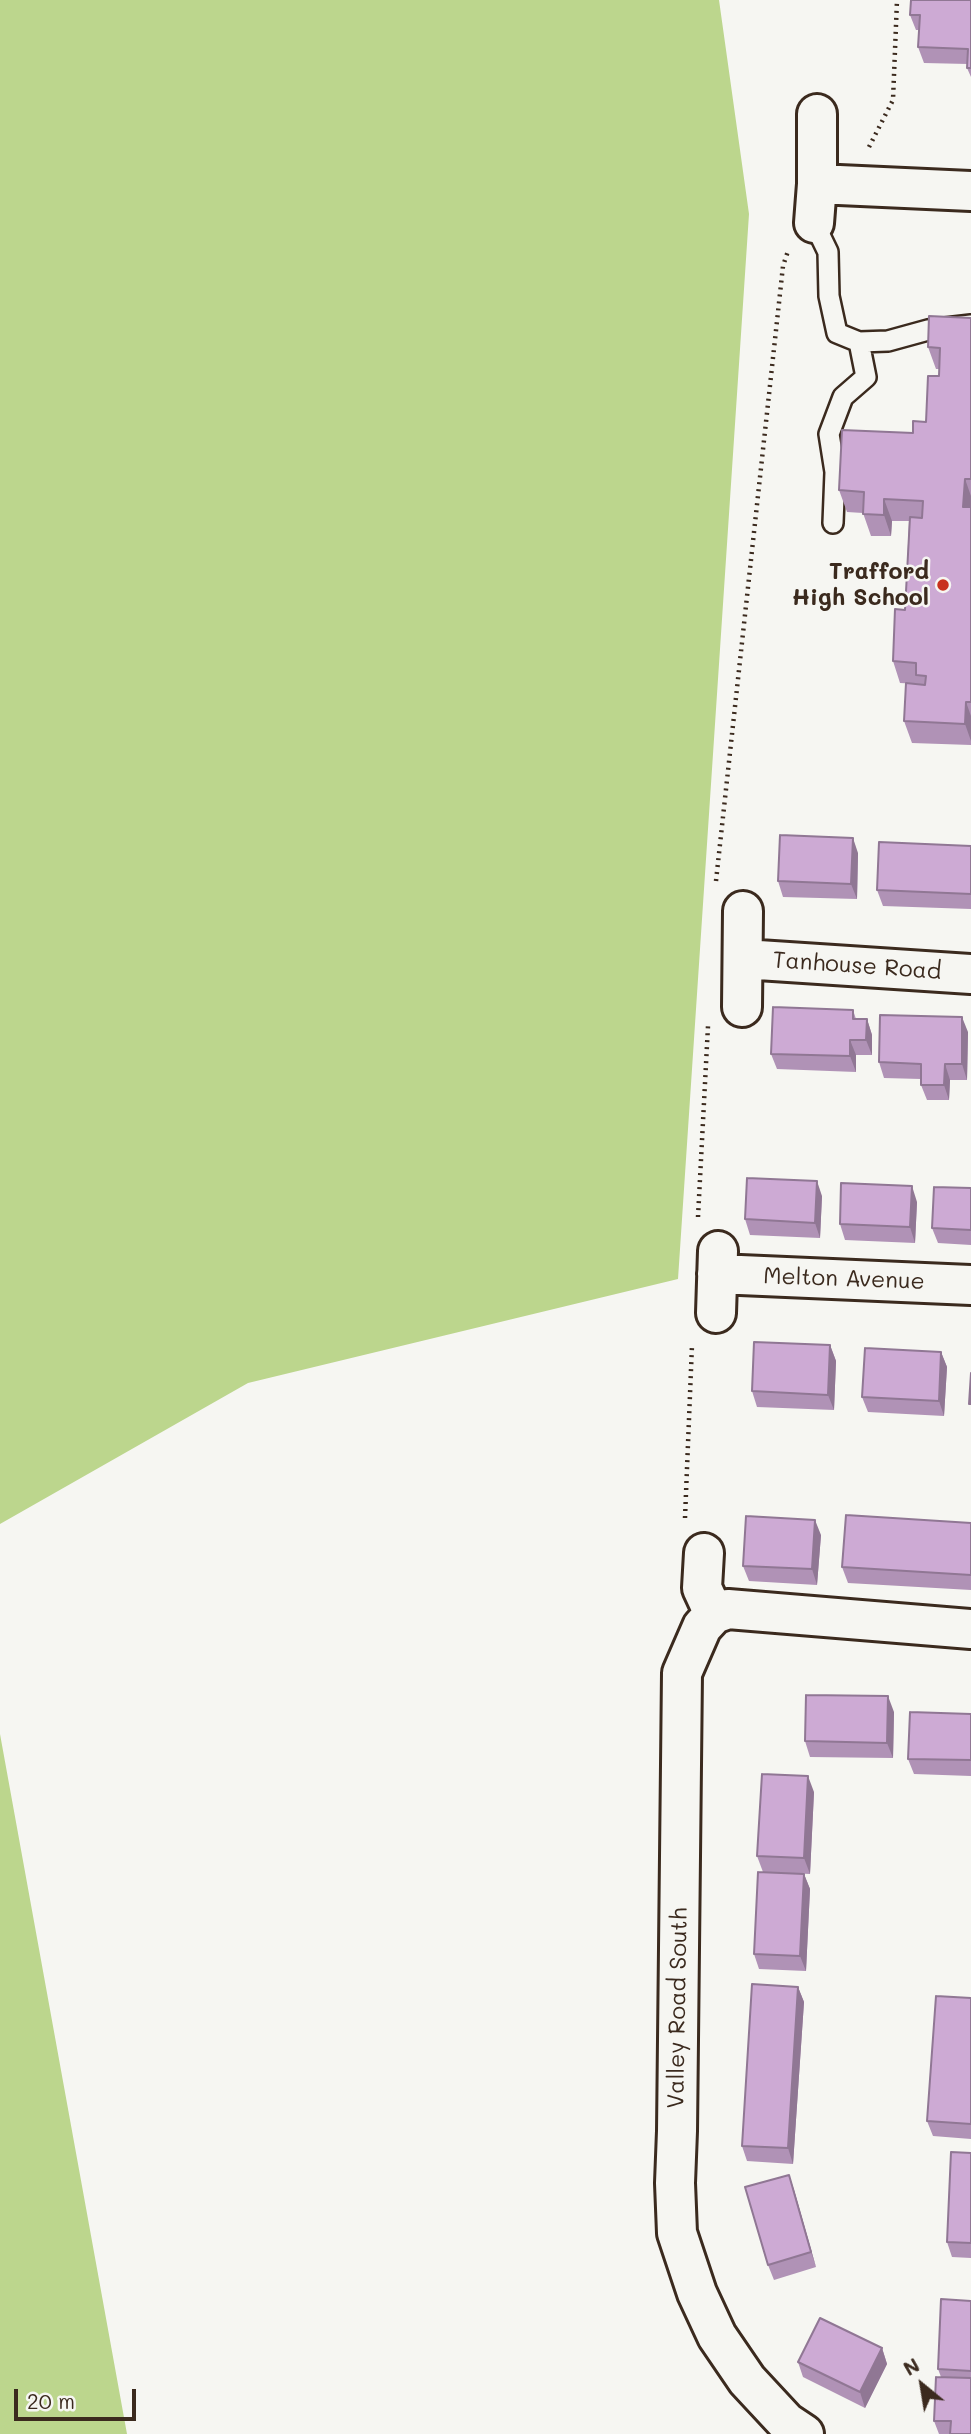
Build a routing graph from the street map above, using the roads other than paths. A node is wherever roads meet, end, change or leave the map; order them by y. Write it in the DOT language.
graph roads {
  1 [pos="817,114"];
  2 [pos="834,185"];
  3 [pos="971,191"];
  4 [pos="814,223"];
  5 [pos="971,324"];
  6 [pos="859,342"];
  7 [pos="833,523"];
  8 [pos="743,911"];
  9 [pos="743,959"];
  10 [pos="971,974"];
  11 [pos="741,1007"];
  12 [pos="971,1285"];
  13 [pos="716,1313"];
  14 [pos="704,1553"];
  15 [pos="714,1614"];
  16 [pos="971,1629"];
  17 [pos="804,2434"];
  1 -- 2 [label="street"];
  2 -- 3 [label="street"];
  2 -- 4 [label="street"];
  4 -- 6 [label="lane"];
  5 -- 6 [label="lane"];
  6 -- 7 [label="lane"];
  8 -- 9 [label="street, Tanhouse Road"];
  9 -- 10 [label="street, Tanhouse Road"];
  9 -- 11 [label="street, Tanhouse Road"];
  12 -- 13 [label="street, Melton Avenue"];
  14 -- 15 [label="street"];
  15 -- 16 [label="street"];
  15 -- 17 [label="street, Valley Road South"];
}
